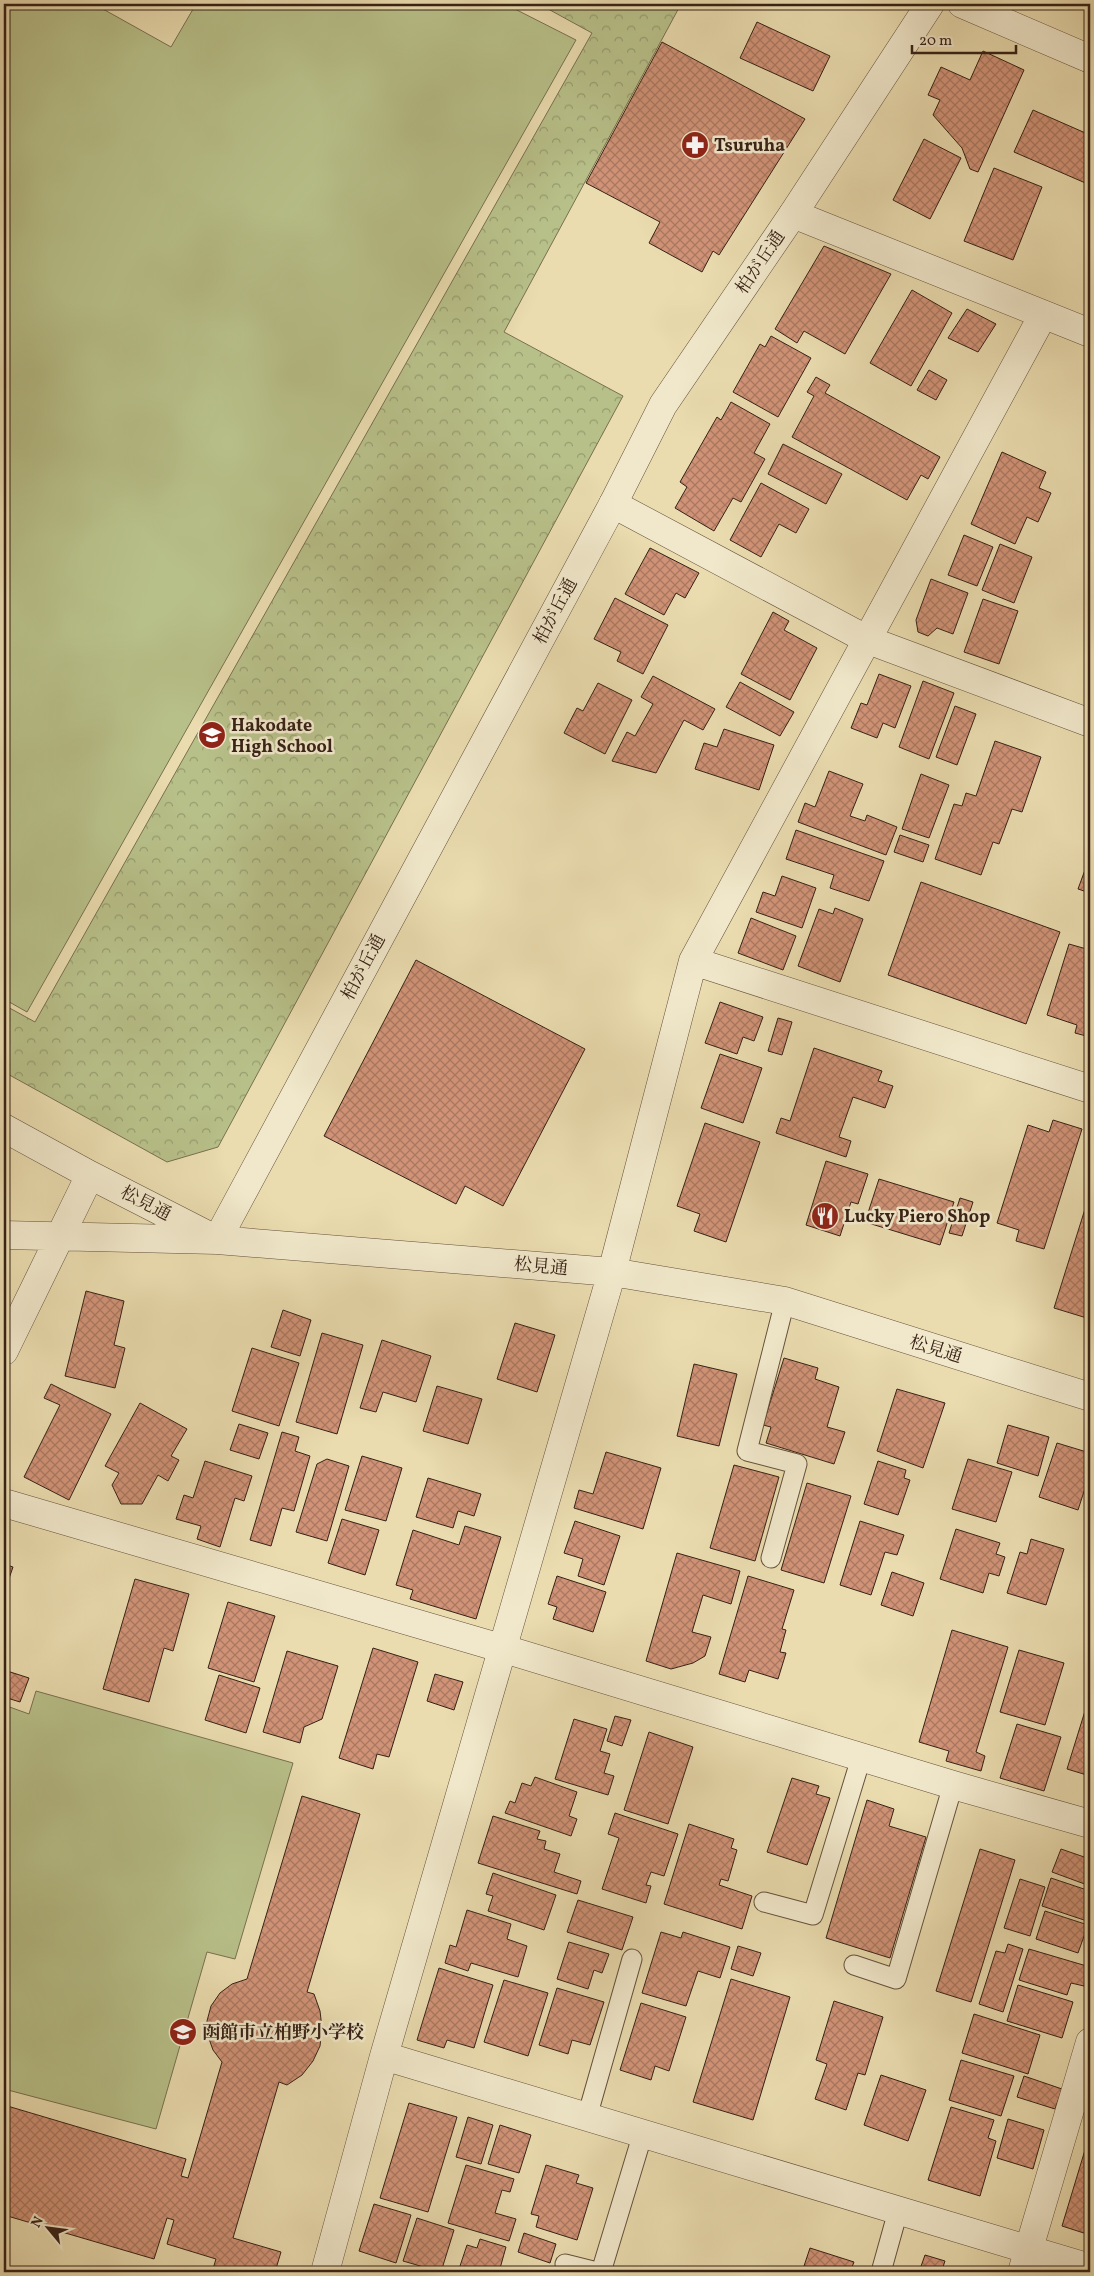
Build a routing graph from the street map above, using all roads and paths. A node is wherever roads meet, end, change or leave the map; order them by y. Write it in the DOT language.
graph roads {
  1 [pos="930,4"];
  2 [pos="962,4"];
  3 [pos="1090,59"];
  4 [pos="792,214"];
  5 [pos="1043,314"];
  6 [pos="1090,333"];
  7 [pos="613,504"];
  8 [pos="868,640"];
  9 [pos="1090,723"];
  10 [pos="692,960"];
  11 [pos="1090,1089"];
  12 [pos="4,1128"];
  13 [pos="90,1175"];
  14 [pos="4,1235"];
  15 [pos="59,1236"];
  16 [pos="217,1240"];
  17 [pos="612,1272"];
  18 [pos="785,1301"];
  19 [pos="4,1351"];
  20 [pos="1090,1397"];
  21 [pos="4,1504"];
  22 [pos="771,1558"];
  23 [pos="504,1649"];
  24 [pos="861,1758"];
  25 [pos="953,1785"];
  26 [pos="1090,1824"];
  27 [pos="764,1902"];
  28 [pos="632,1958"];
  29 [pos="854,1965"];
  30 [pos="1090,2042"];
  31 [pos="384,2056"];
  32 [pos="587,2117"];
  33 [pos="642,2133"];
  34 [pos="898,2210"];
  35 [pos="1025,2261"];
  36 [pos="565,2264"];
  37 [pos="1090,2268"];
  38 [pos="325,2272"];
  39 [pos="597,2272"];
  40 [pos="601,2272"];
  41 [pos="880,2272"];
  1 -- 4 [label="street, 柏が丘通"];
  2 -- 3 [label="street"];
  4 -- 5 [label="street"];
  4 -- 7 [label="street, 柏が丘通"];
  5 -- 6 [label="street"];
  5 -- 8 [label="street"];
  7 -- 8 [label="street"];
  7 -- 16 [label="street, 柏が丘通"];
  8 -- 9 [label="street"];
  8 -- 10 [label="street"];
  10 -- 11 [label="street"];
  10 -- 17 [label="street"];
  12 -- 13 [label="street, 松見通"];
  13 -- 15 [label="street"];
  13 -- 16 [label="street, 松見通"];
  14 -- 15 [label="street"];
  15 -- 16 [label="street"];
  15 -- 19 [label="street"];
  16 -- 17 [label="street, 松見通"];
  17 -- 18 [label="street, 松見通"];
  17 -- 23 [label="street"];
  18 -- 20 [label="street, 松見通"];
  18 -- 22 [label="lane"];
  21 -- 23 [label="street"];
  23 -- 24 [label="street"];
  23 -- 31 [label="street"];
  24 -- 25 [label="street"];
  24 -- 27 [label="lane"];
  25 -- 26 [label="street"];
  25 -- 29 [label="lane"];
  28 -- 32 [label="lane"];
  30 -- 35 [label="street"];
  31 -- 32 [label="street"];
  31 -- 38 [label="street"];
  32 -- 33 [label="street"];
  33 -- 34 [label="street"];
  33 -- 40 [label="lane"];
  34 -- 35 [label="street"];
  34 -- 41 [label="lane"];
  35 -- 37 [label="street"];
  36 -- 39 [label="lane"];
}
